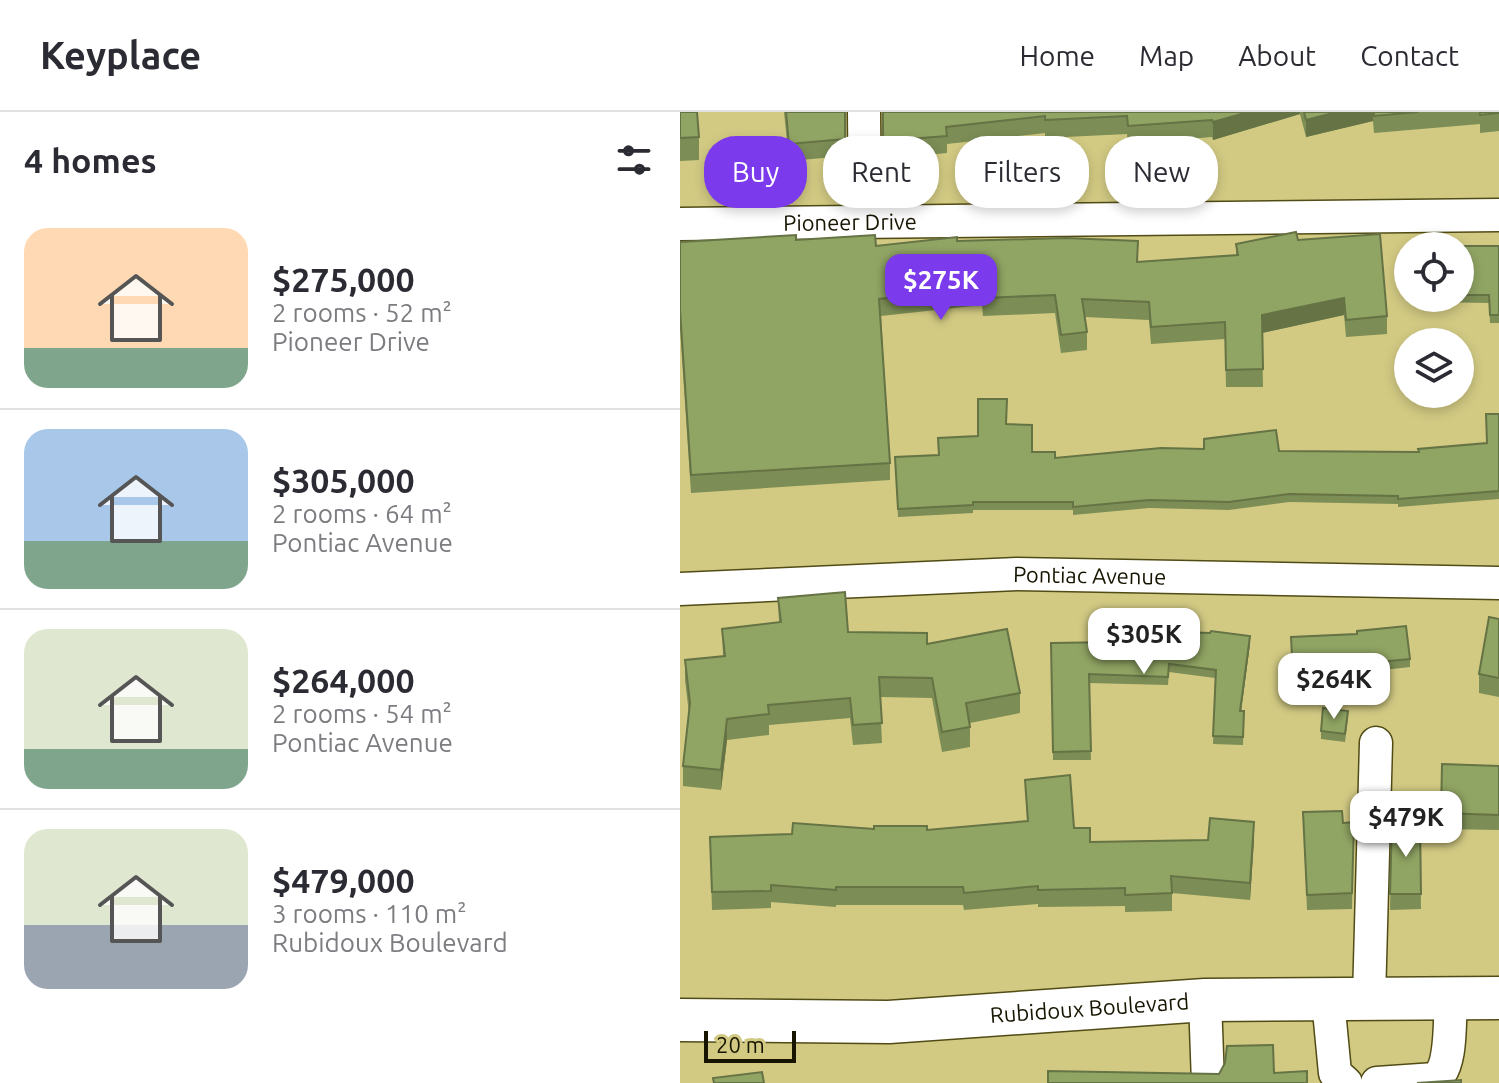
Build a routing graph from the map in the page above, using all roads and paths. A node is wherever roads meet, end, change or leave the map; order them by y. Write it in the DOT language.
graph roads {
  1 [pos="864,112"];
  2 [pos="1499,215"];
  3 [pos="865,222"];
  4 [pos="680,224"];
  5 [pos="1499,583"];
  6 [pos="680,589"];
  7 [pos="1376,743"];
  8 [pos="1451,997"];
  9 [pos="1499,998"];
  10 [pos="1369,999"];
  11 [pos="1205,1000"];
  12 [pos="1328,1000"];
  13 [pos="680,1020"];
  14 [pos="1208,1083"];
  15 [pos="1346,1083"];
  16 [pos="1377,1083"];
  1 -- 3 [label="street"];
  2 -- 3 [label="street, Pioneer Drive"];
  3 -- 4 [label="street, Pioneer Drive"];
  5 -- 6 [label="street, Pontiac Avenue"];
  7 -- 10 [label="street"];
  8 -- 9 [label="main road, Rubidoux Boulevard"];
  8 -- 10 [label="main road, Rubidoux Boulevard"];
  8 -- 16 [label="street"];
  10 -- 12 [label="main road, Rubidoux Boulevard"];
  11 -- 12 [label="main road, Rubidoux Boulevard"];
  11 -- 13 [label="main road, Rubidoux Boulevard"];
  11 -- 14 [label="street"];
  12 -- 15 [label="street"];
}
